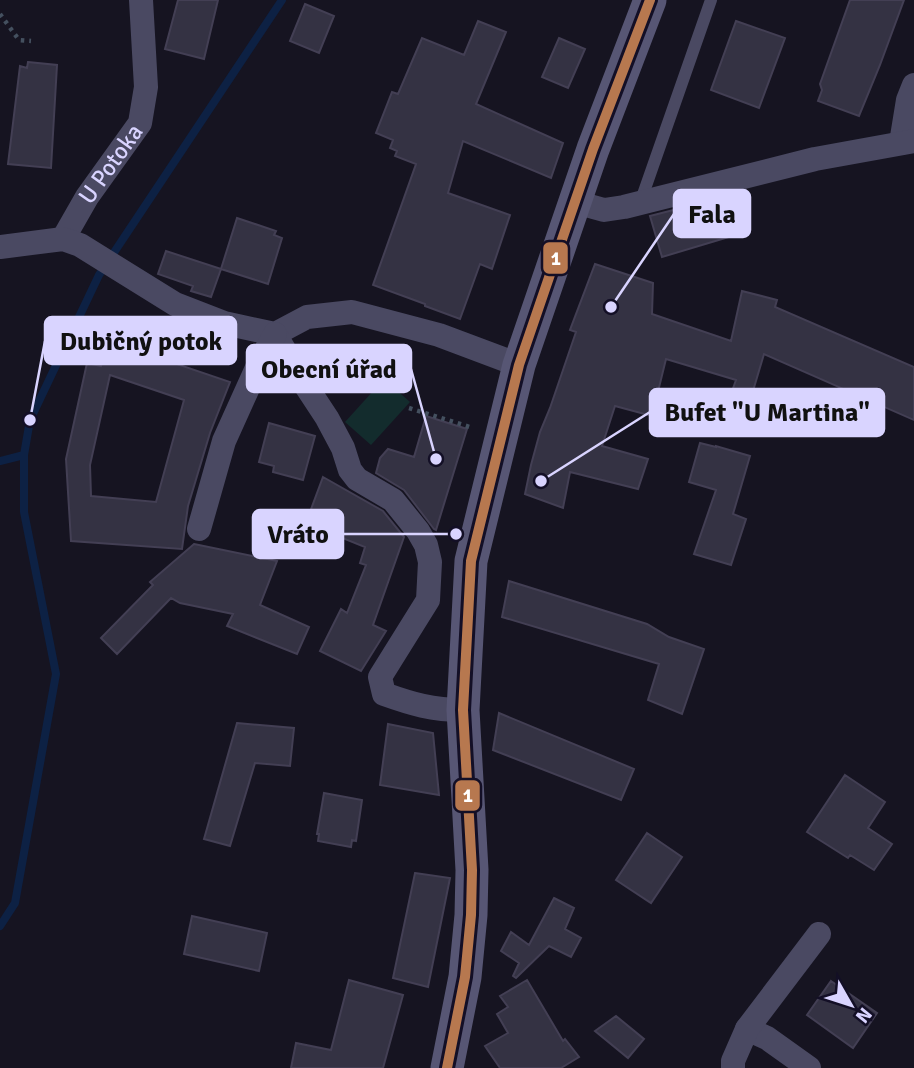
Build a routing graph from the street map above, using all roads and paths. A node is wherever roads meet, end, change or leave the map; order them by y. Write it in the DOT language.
graph roads {
  1 [pos="141,0"];
  2 [pos="650,0"];
  3 [pos="711,0"];
  4 [pos="0,14"];
  5 [pos="31,41"];
  6 [pos="914,85"];
  7 [pos="908,142"];
  8 [pos="575,202"];
  9 [pos="640,204"];
  10 [pos="63,239"];
  11 [pos="0,247"];
  12 [pos="275,334"];
  13 [pos="519,365"];
  14 [pos="410,408"];
  15 [pos="501,436"];
  16 [pos="199,529"];
  17 [pos="463,710"];
  18 [pos="819,934"];
  19 [pos="747,1029"];
  20 [pos="447,1068"];
  21 [pos="733,1068"];
  22 [pos="810,1068"];
  1 -- 10 [label="street, U Potoka"];
  2 -- 8 [label="main road"];
  3 -- 9 [label="lane"];
  4 -- 5 [label="path"];
  6 -- 7 [label="street"];
  7 -- 9 [label="street"];
  8 -- 9 [label="street"];
  8 -- 13 [label="main road"];
  10 -- 11 [label="street"];
  10 -- 12 [label="street"];
  12 -- 13 [label="street"];
  12 -- 16 [label="street"];
  12 -- 17 [label="street"];
  13 -- 15 [label="main road"];
  14 -- 15 [label="path"];
  15 -- 17 [label="main road"];
  17 -- 20 [label="main road"];
  18 -- 19 [label="street"];
  19 -- 21 [label="street"];
  19 -- 22 [label="street"];
}
